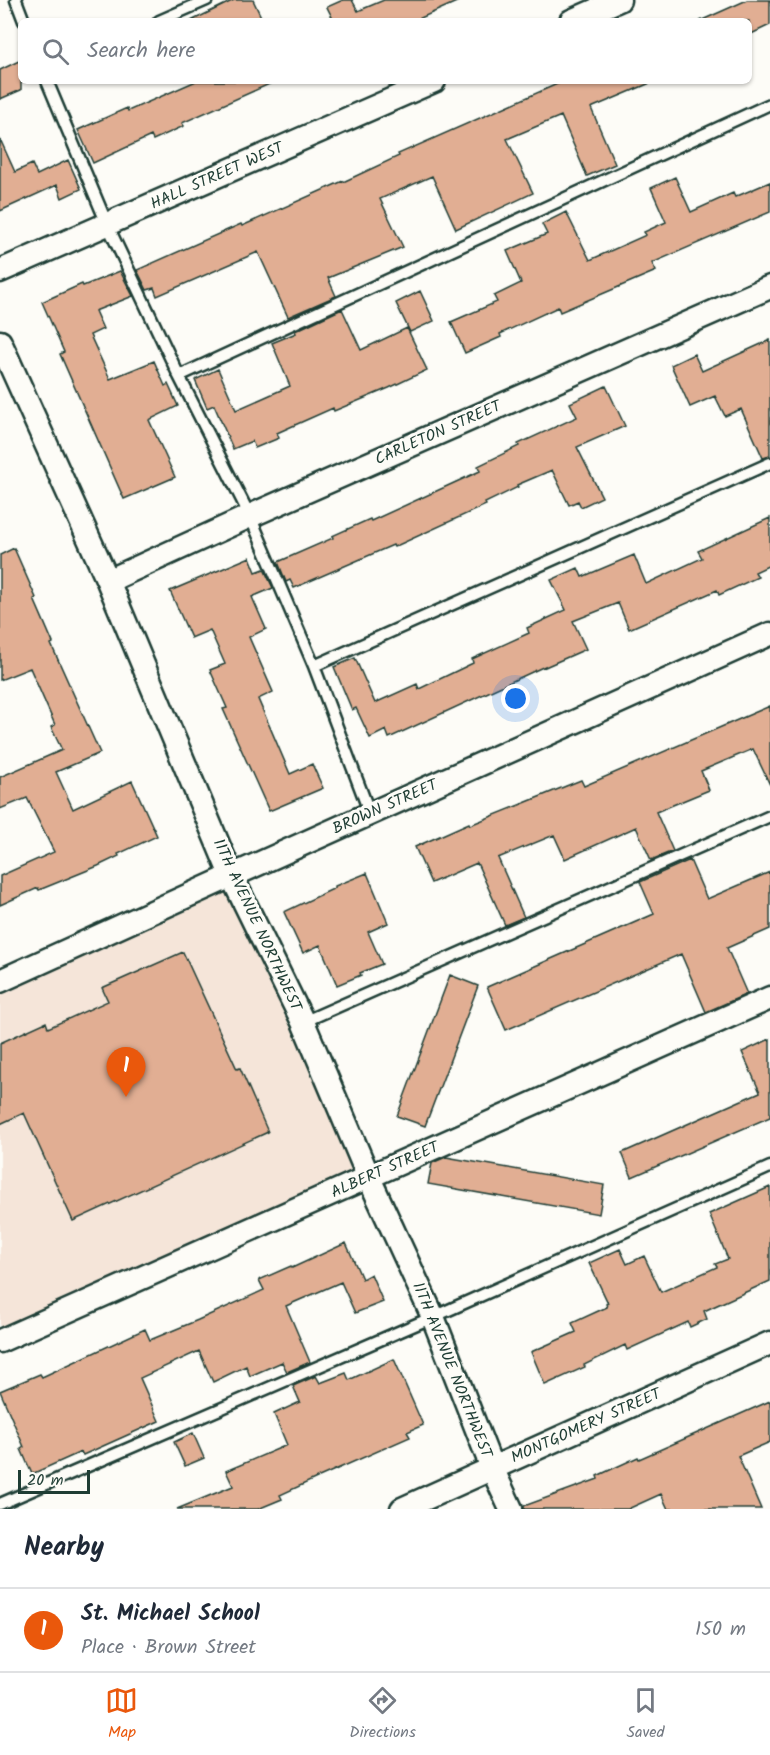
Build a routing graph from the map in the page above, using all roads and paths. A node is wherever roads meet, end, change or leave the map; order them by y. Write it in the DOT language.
graph roads {
  1 [pos="16,0"];
  2 [pos="207,0"];
  3 [pos="619,0"];
  4 [pos="23,18"];
  5 [pos="166,18"];
  6 [pos="578,18"];
  7 [pos="48,84"];
  8 [pos="427,84"];
  9 [pos="770,104"];
  10 [pos="106,224"];
  11 [pos="0,271"];
  12 [pos="770,287"];
  13 [pos="0,342"];
  14 [pos="180,376"];
  15 [pos="770,463"];
  16 [pos="250,516"];
  17 [pos="108,581"];
  18 [pos="770,634"];
  19 [pos="314,666"];
  20 [pos="370,814"];
  21 [pos="770,816"];
  22 [pos="231,875"];
  23 [pos="0,981"];
  24 [pos="770,998"];
  25 [pos="303,1022"];
  26 [pos="770,1167"];
  27 [pos="369,1178"];
  28 [pos="433,1317"];
  29 [pos="0,1341"];
  30 [pos="770,1343"];
  31 [pos="492,1468"];
  32 [pos="0,1504"];
  33 [pos="402,1509"];
  34 [pos="511,1509"];
  1 -- 4 [label="lane"];
  2 -- 5 [label="lane"];
  3 -- 6 [label="street"];
  7 -- 10 [label="lane"];
  8 -- 10 [label="street, HALL STREET WEST"];
  9 -- 14 [label="lane"];
  10 -- 11 [label="street, HALL STREET WEST"];
  10 -- 14 [label="lane"];
  12 -- 16 [label="street, CARLETON STREET"];
  13 -- 17 [label="street, 11TH AVENUE NORTHWEST"];
  14 -- 16 [label="lane"];
  15 -- 19 [label="lane"];
  16 -- 17 [label="street, CARLETON STREET"];
  16 -- 19 [label="lane"];
  17 -- 22 [label="street, 11TH AVENUE NORTHWEST"];
  18 -- 20 [label="street, BROWN STREET"];
  19 -- 20 [label="lane"];
  20 -- 22 [label="street, BROWN STREET"];
  21 -- 25 [label="lane"];
  22 -- 23 [label="street, BROWN STREET"];
  22 -- 25 [label="street, 11TH AVENUE NORTHWEST"];
  24 -- 27 [label="street, ALBERT STREET"];
  25 -- 27 [label="street, 11TH AVENUE NORTHWEST"];
  26 -- 28 [label="lane"];
  27 -- 28 [label="street, 11TH AVENUE NORTHWEST"];
  27 -- 29 [label="street, ALBERT STREET"];
  28 -- 31 [label="street, 11TH AVENUE NORTHWEST"];
  28 -- 32 [label="lane"];
  30 -- 31 [label="street, MONTGOMERY STREET"];
  31 -- 33 [label="street, MONTGOMERY STREET"];
  31 -- 34 [label="street, 11TH AVENUE NORTHWEST"];
}
